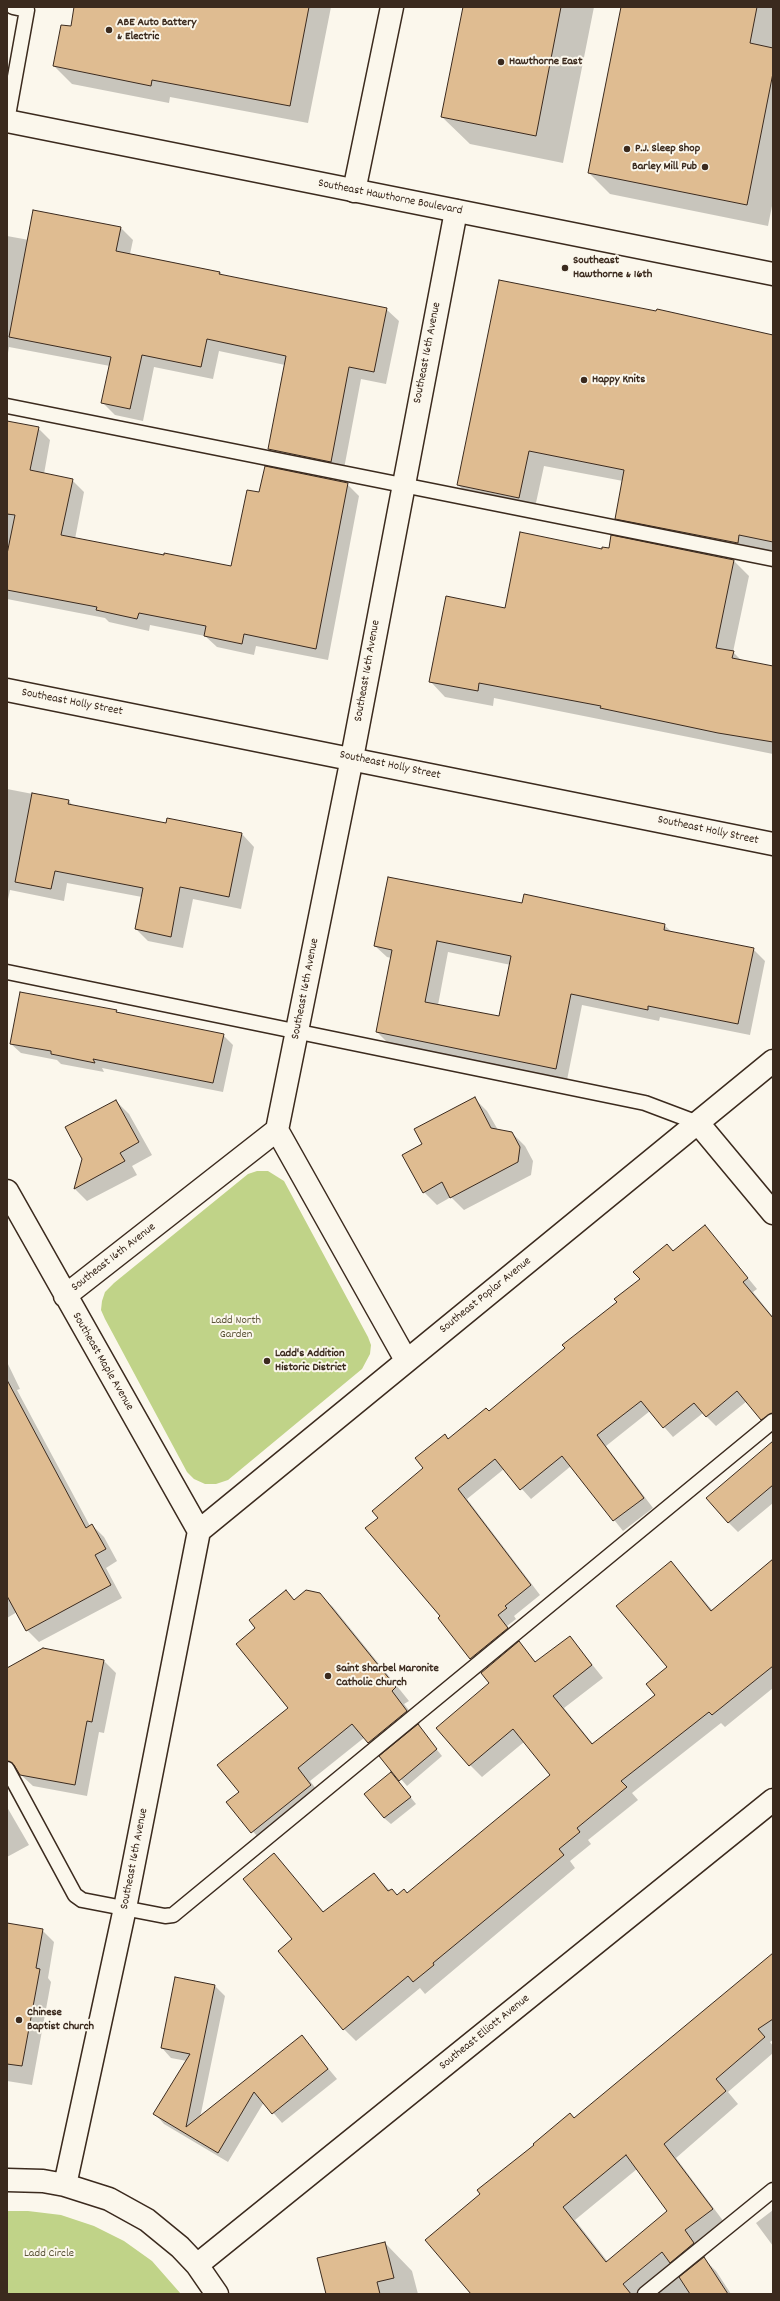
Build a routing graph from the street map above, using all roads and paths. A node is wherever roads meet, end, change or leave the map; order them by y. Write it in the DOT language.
graph roads {
  1 [pos="392,7"];
  2 [pos="22,8"];
  3 [pos="7,121"];
  4 [pos="354,191"];
  5 [pos="456,212"];
  6 [pos="773,274"];
  7 [pos="7,406"];
  8 [pos="403,484"];
  9 [pos="773,559"];
  10 [pos="7,690"];
  11 [pos="352,758"];
  12 [pos="773,844"];
  13 [pos="7,972"];
  14 [pos="297,1032"];
  15 [pos="773,1061"];
  16 [pos="698,1123"];
  17 [pos="277,1130"];
  18 [pos="7,1191"];
  19 [pos="773,1213"];
  20 [pos="65,1296"];
  21 [pos="406,1360"];
  22 [pos="773,1421"];
  23 [pos="199,1531"];
  24 [pos="7,1769"];
  25 [pos="773,1800"];
  26 [pos="125,1908"];
  27 [pos="7,2180"];
  28 [pos="65,2185"];
  29 [pos="773,2190"];
  30 [pos="197,2265"];
  31 [pos="217,2294"];
  32 [pos="645,2294"];
  1 -- 4 [label="street"];
  2 -- 3 [label="lane"];
  3 -- 4 [label="street, Southeast Hawthorne Boulevard"];
  4 -- 5 [label="street, Southeast Hawthorne Boulevard"];
  5 -- 6 [label="street, Southeast Hawthorne Boulevard"];
  5 -- 8 [label="street, Southeast 16th Avenue"];
  7 -- 8 [label="lane"];
  8 -- 9 [label="lane"];
  8 -- 11 [label="street, Southeast 16th Avenue"];
  10 -- 11 [label="street, Southeast Holly Street"];
  11 -- 12 [label="street, Southeast Holly Street"];
  11 -- 14 [label="street, Southeast 16th Avenue"];
  13 -- 14 [label="lane"];
  14 -- 16 [label="lane"];
  14 -- 17 [label="street, Southeast 16th Avenue"];
  15 -- 16 [label="street, Southeast Poplar Avenue"];
  16 -- 19 [label="street"];
  16 -- 21 [label="street, Southeast Poplar Avenue"];
  17 -- 20 [label="street, Southeast 16th Avenue"];
  17 -- 21 [label="street"];
  18 -- 20 [label="street, Southeast Maple Avenue"];
  20 -- 23 [label="street, Southeast Maple Avenue"];
  21 -- 23 [label="street, Southeast Poplar Avenue"];
  22 -- 26 [label="lane"];
  23 -- 26 [label="street, Southeast 16th Avenue"];
  24 -- 26 [label="lane"];
  25 -- 30 [label="street, Southeast Elliott Avenue"];
  26 -- 28 [label="street, Southeast 16th Avenue"];
  27 -- 28 [label="street"];
  28 -- 30 [label="street"];
  29 -- 32 [label="lane"];
  30 -- 31 [label="street"];
}
